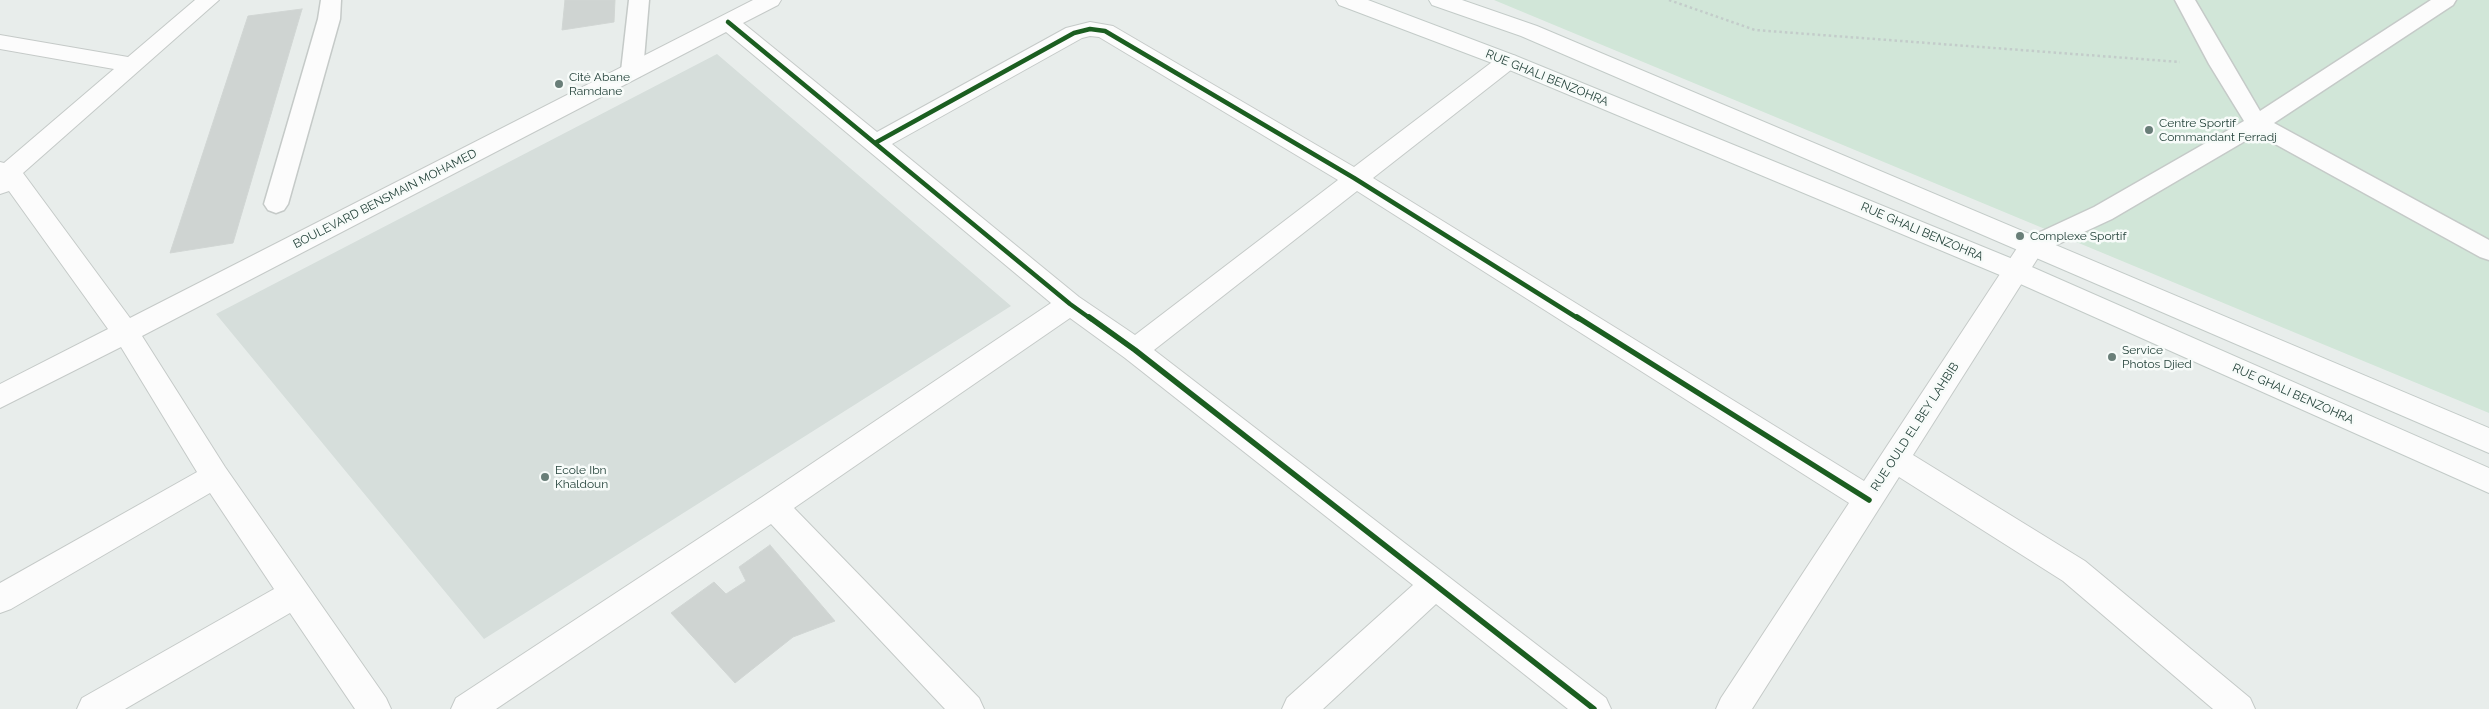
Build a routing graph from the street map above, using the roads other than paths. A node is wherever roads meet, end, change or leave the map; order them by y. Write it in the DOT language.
graph roads {
  1 [pos="208,0"];
  2 [pos="331,0"];
  3 [pos="638,0"];
  4 [pos="770,0"];
  5 [pos="1348,0"];
  6 [pos="1440,0"];
  7 [pos="2185,0"];
  8 [pos="2446,0"];
  9 [pos="728,22"];
  10 [pos="0,42"];
  11 [pos="1508,61"];
  12 [pos="134,64"];
  13 [pos="632,71"];
  14 [pos="2257,124"];
  15 [pos="875,143"];
  16 [pos="3,176"];
  17 [pos="1354,178"];
  18 [pos="276,204"];
  19 [pos="2032,246"];
  20 [pos="2489,250"];
  21 [pos="2016,271"];
  22 [pos="1070,304"];
  23 [pos="126,333"];
  24 [pos="1135,350"];
  25 [pos="0,397"];
  26 [pos="2489,441"];
  27 [pos="1894,459"];
  28 [pos="215,476"];
  29 [pos="2489,481"];
  30 [pos="1869,500"];
  31 [pos="773,506"];
  32 [pos="1435,585"];
  33 [pos="296,592"];
  34 [pos="0,599"];
  35 [pos="1744,704"];
  36 [pos="94,709"];
  37 [pos="374,709"];
  38 [pos="468,709"];
  39 [pos="967,709"];
  40 [pos="1299,709"];
  41 [pos="1594,709"];
  42 [pos="2238,709"];
  1 -- 12 [label="street"];
  2 -- 18 [label="lane"];
  3 -- 13 [label="lane"];
  4 -- 9 [label="street, BOULEVARD BENSMAIN MOHAMED"];
  5 -- 11 [label="street, RUE GHALI BENZOHRA"];
  6 -- 19 [label="street"];
  7 -- 14 [label="lane"];
  8 -- 14 [label="lane"];
  9 -- 13 [label="street, BOULEVARD BENSMAIN MOHAMED"];
  9 -- 15 [label="street"];
  10 -- 12 [label="street"];
  11 -- 17 [label="street"];
  11 -- 21 [label="street, RUE GHALI BENZOHRA"];
  12 -- 16 [label="street"];
  13 -- 23 [label="street, BOULEVARD BENSMAIN MOHAMED"];
  14 -- 19 [label="lane"];
  14 -- 20 [label="lane"];
  15 -- 17 [label="street"];
  15 -- 22 [label="street"];
  16 -- 23 [label="street"];
  17 -- 24 [label="street"];
  17 -- 30 [label="street"];
  19 -- 21 [label="street, RUE OULD EL BEY LAHBIB"];
  19 -- 26 [label="street"];
  21 -- 27 [label="street, RUE OULD EL BEY LAHBIB"];
  21 -- 29 [label="street, RUE GHALI BENZOHRA"];
  22 -- 24 [label="street"];
  22 -- 31 [label="street"];
  23 -- 25 [label="street, BOULEVARD BENSMAIN MOHAMED"];
  23 -- 28 [label="street"];
  24 -- 32 [label="street"];
  27 -- 30 [label="street, RUE OULD EL BEY LAHBIB"];
  27 -- 42 [label="street"];
  28 -- 33 [label="street"];
  28 -- 34 [label="street"];
  30 -- 35 [label="street, RUE OULD EL BEY LAHBIB"];
  31 -- 38 [label="street"];
  31 -- 39 [label="street"];
  32 -- 40 [label="street"];
  32 -- 41 [label="street"];
  33 -- 36 [label="street"];
  33 -- 37 [label="street"];
}
